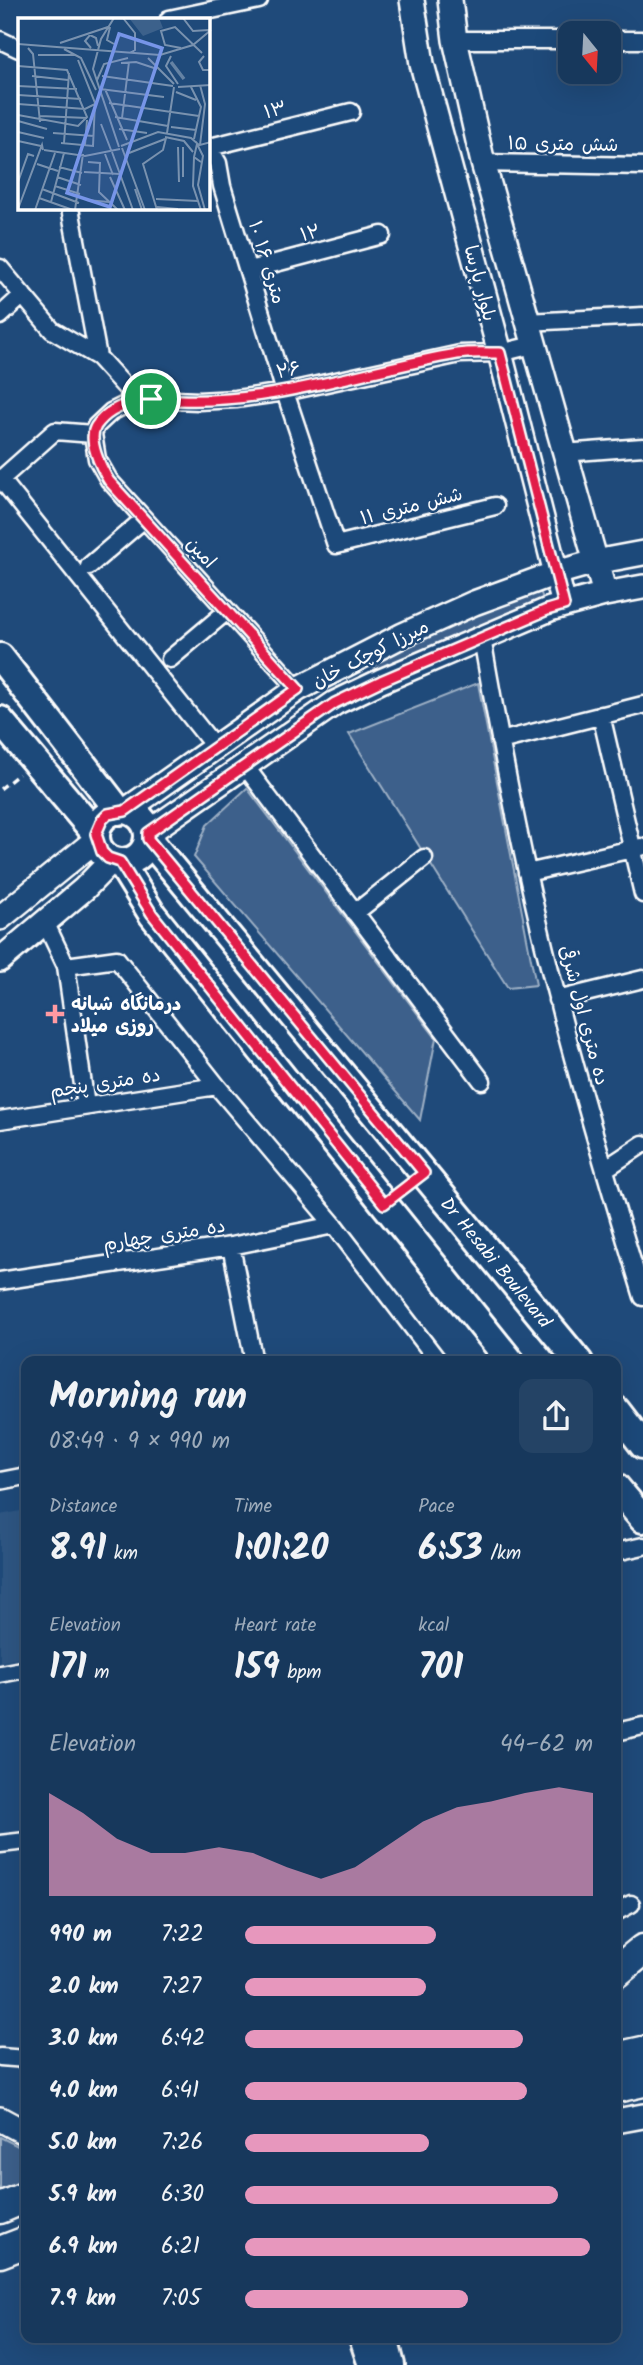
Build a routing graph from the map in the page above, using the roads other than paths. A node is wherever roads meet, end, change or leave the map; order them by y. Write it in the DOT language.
graph roads {
  1 [pos="259,0"];
  2 [pos="412,0"];
  3 [pos="450,0"];
  4 [pos="174,18"];
  5 [pos="0,40"];
  6 [pos="455,40"];
  7 [pos="558,40"];
  8 [pos="621,40"];
  9 [pos="643,40"];
  10 [pos="18,49"];
  11 [pos="351,112"];
  12 [pos="210,146"];
  13 [pos="210,148"];
  14 [pos="483,163"];
  15 [pos="643,166"];
  16 [pos="70,210"];
  17 [pos="382,235"];
  18 [pos="0,268"];
  19 [pos="249,270"];
  20 [pos="23,295"];
  21 [pos="0,316"];
  22 [pos="643,316"];
  23 [pos="527,322"];
  24 [pos="533,345"];
  25 [pos="500,353"];
  26 [pos="98,356"];
  27 [pos="285,392"];
  28 [pos="138,401"];
  29 [pos="93,434"];
  30 [pos="643,447"];
  31 [pos="563,453"];
  32 [pos="1,479"];
  33 [pos="495,506"];
  34 [pos="144,519"];
  35 [pos="336,545"];
  36 [pos="643,553"];
  37 [pos="595,562"];
  38 [pos="89,566"];
  39 [pos="556,573"];
  40 [pos="643,587"];
  41 [pos="605,594"];
  42 [pos="564,605"];
  43 [pos="227,611"];
  44 [pos="482,638"];
  45 [pos="364,655"];
  46 [pos="0,657"];
  47 [pos="170,659"];
  48 [pos="378,682"];
  49 [pos="308,684"];
  50 [pos="335,703"];
  51 [pos="643,705"];
  52 [pos="601,715"];
  53 [pos="0,720"];
  54 [pos="500,741"];
  55 [pos="214,746"];
  56 [pos="245,766"];
  57 [pos="122,811"];
  58 [pos="96,836"];
  59 [pos="148,836"];
  60 [pos="638,847"];
  61 [pos="424,858"];
  62 [pos="116,861"];
  63 [pos="527,873"];
  64 [pos="643,894"];
  65 [pos="355,912"];
  66 [pos="0,918"];
  67 [pos="45,922"];
  68 [pos="0,960"];
  69 [pos="66,966"];
  70 [pos="643,979"];
  71 [pos="557,1000"];
  72 [pos="482,1080"];
  73 [pos="217,1086"];
  74 [pos="86,1106"];
  75 [pos="0,1120"];
  76 [pos="643,1144"];
  77 [pos="605,1169"];
  78 [pos="334,1225"];
  79 [pos="231,1246"];
  80 [pos="0,1280"];
  81 [pos="643,1297"];
  82 [pos="253,1356"];
  83 [pos="434,1356"];
  84 [pos="506,1356"];
  85 [pos="574,1356"];
  86 [pos="621,1416"];
  87 [pos="643,1445"];
  88 [pos="21,1477"];
  89 [pos="0,1481"];
  90 [pos="621,1493"];
  91 [pos="643,1519"];
  92 [pos="643,1546"];
  93 [pos="621,1551"];
  94 [pos="21,1670"];
  95 [pos="0,1674"];
  96 [pos="643,1726"];
  97 [pos="621,1731"];
  98 [pos="21,1842"];
  99 [pos="0,1844"];
  100 [pos="631,1904"];
  101 [pos="621,1909"];
  102 [pos="643,1950"];
  103 [pos="621,1968"];
  104 [pos="643,2052"];
  105 [pos="0,2057"];
  106 [pos="621,2057"];
  107 [pos="21,2059"];
  108 [pos="643,2081"];
  109 [pos="621,2086"];
  110 [pos="643,2116"];
  111 [pos="0,2119"];
  112 [pos="621,2120"];
  113 [pos="21,2130"];
  114 [pos="21,2199"];
  115 [pos="0,2208"];
  116 [pos="21,2244"];
  117 [pos="0,2252"];
  118 [pos="365,2343"];
  119 [pos="385,2343"];
  120 [pos="372,2365"];
  121 [pos="391,2365"];
  1 -- 4 [label="street"];
  2 -- 25 [label="main road, بلوار پارسا"];
  3 -- 6 [label="main road, بلوار پارسا"];
  5 -- 10 [label="street"];
  6 -- 7 [label="street"];
  6 -- 14 [label="main road, بلوار پارسا"];
  8 -- 9 [label="street"];
  11 -- 12 [label="street, ۱۳"];
  13 -- 19 [label="street, ۱۰ متری ۱۶"];
  14 -- 15 [label="street, شش متری ۱۵"];
  14 -- 23 [label="main road, بلوار پارسا"];
  16 -- 26 [label="street"];
  17 -- 19 [label="street, ۱۲"];
  18 -- 20 [label="street"];
  19 -- 27 [label="street, ۱۰ متری ۱۶"];
  20 -- 21 [label="street"];
  20 -- 26 [label="street"];
  22 -- 23 [label="street"];
  23 -- 24 [label="main road, بلوار پارسا"];
  24 -- 25 [label="street, ۲۶"];
  24 -- 31 [label="main road, بلوار پارسا"];
  25 -- 27 [label="street, ۲۶"];
  25 -- 39 [label="main road, بلوار پارسا"];
  26 -- 28 [label="street"];
  27 -- 28 [label="street, ۲۶"];
  27 -- 35 [label="street, ۱۰ متری ۱۶"];
  28 -- 29 [label="street, ۲۶"];
  29 -- 32 [label="street"];
  29 -- 34 [label="street, امین"];
  30 -- 31 [label="street"];
  31 -- 37 [label="main road, بلوار پارسا"];
  32 -- 55 [label="street"];
  33 -- 35 [label="street, شش متری ۱۱"];
  34 -- 38 [label="street"];
  34 -- 43 [label="street, امین"];
  36 -- 37 [label="main road, میرزا کوچک خان"];
  37 -- 39 [label="main road, میرزا کوچک خان"];
  37 -- 41 [label="main road, بلوار پارسا"];
  39 -- 42 [label="main road, بلوار پارسا"];
  39 -- 45 [label="main road, میرزا کوچک خان"];
  40 -- 41 [label="main road, میرزا کوچک خان"];
  41 -- 42 [label="main road, میرزا کوچک خان"];
  42 -- 44 [label="main road, میرزا کوچک خان"];
  43 -- 47 [label="street"];
  43 -- 49 [label="street, امین"];
  44 -- 48 [label="main road, میرزا کوچک خان"];
  44 -- 54 [label="street, ده متری اول شرقی"];
  45 -- 48 [label="main road"];
  45 -- 49 [label="main road, میرزا کوچک خان"];
  46 -- 57 [label="main road"];
  48 -- 50 [label="main road, میرزا کوچک خان"];
  49 -- 50 [label="main road"];
  49 -- 55 [label="main road, میرزا کوچک خان"];
  50 -- 56 [label="main road, میرزا کوچک خان"];
  51 -- 52 [label="street"];
  52 -- 54 [label="street"];
  52 -- 60 [label="street"];
  53 -- 58 [label="main road"];
  54 -- 63 [label="street, ده متری اول شرقی"];
  55 -- 57 [label="main road, میرزا کوچک خان"];
  56 -- 59 [label="main road, میرزا کوچک خان"];
  56 -- 65 [label="street"];
  57 -- 58 [label="main road"];
  57 -- 59 [label="main road"];
  58 -- 62 [label="main road"];
  58 -- 66 [label="main road"];
  59 -- 62 [label="main road"];
  59 -- 85 [label="main road, Dr Hesabi Boulevard"];
  60 -- 63 [label="street"];
  60 -- 64 [label="street"];
  61 -- 65 [label="street"];
  62 -- 67 [label="main road"];
  62 -- 84 [label="main road"];
  63 -- 71 [label="street, ده متری اول شرقی"];
  65 -- 72 [label="street"];
  67 -- 68 [label="main road"];
  67 -- 69 [label="street"];
  69 -- 73 [label="street"];
  69 -- 74 [label="street"];
  70 -- 71 [label="street"];
  71 -- 77 [label="street, ده متری اول شرقی"];
  73 -- 74 [label="street, ده متری پنجم"];
  73 -- 78 [label="street"];
  74 -- 75 [label="street, ده متری پنجم"];
  76 -- 77 [label="street"];
  77 -- 81 [label="street, ده متری اول شرقی"];
  78 -- 79 [label="street, ده متری چهارم"];
  78 -- 83 [label="street"];
  79 -- 80 [label="street, ده متری چهارم"];
  79 -- 82 [label="street"];
  86 -- 87 [label="main road"];
  88 -- 89 [label="street"];
  90 -- 91 [label="main road"];
  92 -- 93 [label="street"];
  94 -- 95 [label="street"];
  96 -- 97 [label="street"];
  98 -- 99 [label="street"];
  100 -- 101 [label="street"];
  102 -- 103 [label="highway"];
  104 -- 106 [label="highway"];
  105 -- 107 [label="street"];
  108 -- 109 [label="highway"];
  110 -- 112 [label="main road"];
  111 -- 113 [label="main road"];
  114 -- 115 [label="highway"];
  116 -- 117 [label="highway"];
  118 -- 120 [label="main road"];
  119 -- 121 [label="main road"];
}
